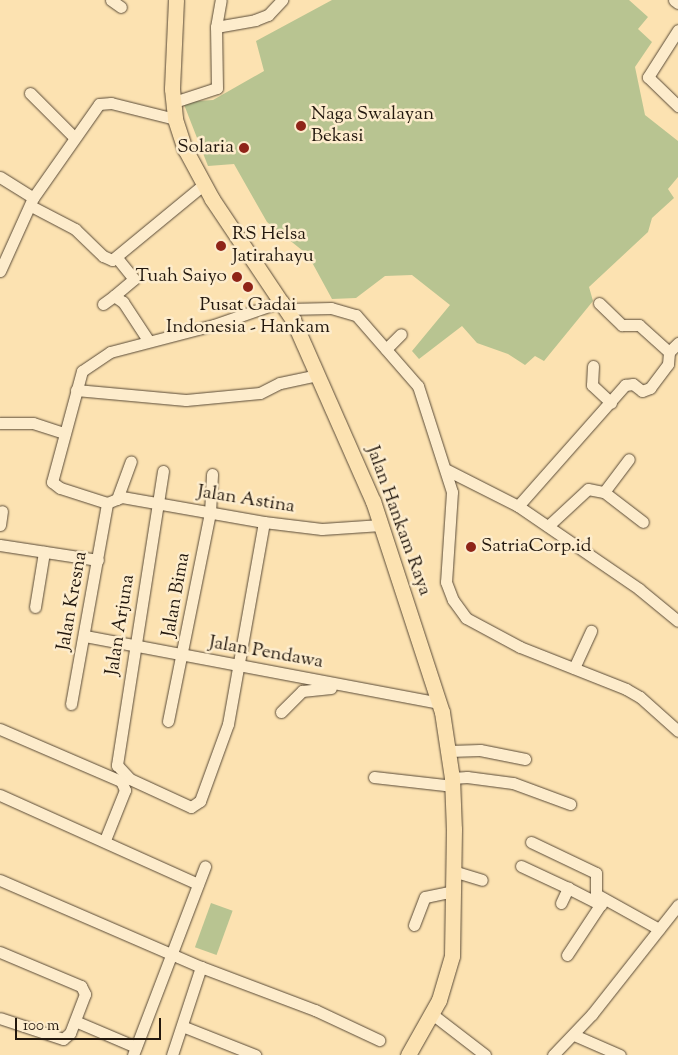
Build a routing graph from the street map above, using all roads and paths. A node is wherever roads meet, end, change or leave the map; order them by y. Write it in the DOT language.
graph roads {
  1 [pos="111,0"];
  2 [pos="176,0"];
  3 [pos="221,0"];
  4 [pos="282,0"];
  5 [pos="674,0"];
  6 [pos="678,3"];
  7 [pos="121,7"];
  8 [pos="216,27"];
  9 [pos="678,30"];
  10 [pos="30,93"];
  11 [pos="174,102"];
  12 [pos="678,106"];
  13 [pos="175,119"];
  14 [pos="74,137"];
  15 [pos="0,177"];
  16 [pos="203,185"];
  17 [pos="32,202"];
  18 [pos="117,258"];
  19 [pos="0,271"];
  20 [pos="114,296"];
  21 [pos="599,303"];
  22 [pos="103,304"];
  23 [pos="291,310"];
  24 [pos="401,334"];
  25 [pos="148,340"];
  26 [pos="678,343"];
  27 [pos="386,349"];
  28 [pos="669,352"];
  29 [pos="593,366"];
  30 [pos="318,375"];
  31 [pos="76,390"];
  32 [pos="611,403"];
  33 [pos="0,423"];
  34 [pos="63,433"];
  35 [pos="629,459"];
  36 [pos="131,461"];
  37 [pos="447,470"];
  38 [pos="163,471"];
  39 [pos="212,474"];
  40 [pos="604,492"];
  41 [pos="112,501"];
  42 [pos="158,503"];
  43 [pos="518,506"];
  44 [pos="2,512"];
  45 [pos="210,513"];
  46 [pos="264,522"];
  47 [pos="643,522"];
  48 [pos="0,525"];
  49 [pos="381,525"];
  50 [pos="548,526"];
  51 [pos="0,545"];
  52 [pos="44,552"];
  53 [pos="98,560"];
  54 [pos="35,607"];
  55 [pos="678,621"];
  56 [pos="591,631"];
  57 [pos="85,636"];
  58 [pos="135,648"];
  59 [pos="184,656"];
  60 [pos="238,666"];
  61 [pos="574,668"];
  62 [pos="71,704"];
  63 [pos="441,708"];
  64 [pos="281,712"];
  65 [pos="168,721"];
  66 [pos="0,729"];
  67 [pos="678,731"];
  68 [pos="449,751"];
  69 [pos="525,759"];
  70 [pos="374,776"];
  71 [pos="127,782"];
  72 [pos="452,782"];
  73 [pos="0,795"];
  74 [pos="570,804"];
  75 [pos="105,840"];
  76 [pos="531,842"];
  77 [pos="205,866"];
  78 [pos="521,866"];
  79 [pos="453,872"];
  80 [pos="0,880"];
  81 [pos="482,880"];
  82 [pos="198,884"];
  83 [pos="568,888"];
  84 [pos="454,891"];
  85 [pos="603,902"];
  86 [pos="560,903"];
  87 [pos="678,905"];
  88 [pos="414,925"];
  89 [pos="659,929"];
  90 [pos="0,952"];
  91 [pos="171,953"];
  92 [pos="567,955"];
  93 [pos="201,967"];
  94 [pos="432,1014"];
  95 [pos="0,1018"];
  96 [pos="75,1021"];
  97 [pos="182,1026"];
  98 [pos="574,1035"];
  99 [pos="379,1040"];
  100 [pos="135,1051"];
  101 [pos="172,1055"];
  102 [pos="255,1055"];
  103 [pos="408,1055"];
  104 [pos="485,1055"];
  105 [pos="553,1055"];
  106 [pos="620,1055"];
  1 -- 7 [label="street"];
  2 -- 11 [label="main road, Jalan Hankam Raya"];
  3 -- 8 [label="street"];
  4 -- 8 [label="street"];
  5 -- 6 [label="street"];
  8 -- 11 [label="street"];
  9 -- 12 [label="street"];
  10 -- 14 [label="street"];
  11 -- 13 [label="main road, Jalan Hankam Raya"];
  13 -- 14 [label="street"];
  13 -- 16 [label="main road, Jalan Hankam Raya"];
  14 -- 17 [label="street"];
  15 -- 17 [label="street"];
  16 -- 18 [label="street"];
  16 -- 23 [label="main road, Jalan Hankam Raya"];
  17 -- 18 [label="street"];
  17 -- 19 [label="street"];
  18 -- 20 [label="street"];
  20 -- 22 [label="street"];
  20 -- 25 [label="street"];
  21 -- 28 [label="street"];
  23 -- 25 [label="street"];
  23 -- 27 [label="street"];
  23 -- 30 [label="main road, Jalan Hankam Raya"];
  24 -- 27 [label="street"];
  25 -- 31 [label="street"];
  26 -- 28 [label="street"];
  27 -- 37 [label="street"];
  28 -- 32 [label="street"];
  29 -- 32 [label="street"];
  30 -- 31 [label="street"];
  30 -- 49 [label="main road, Jalan Hankam Raya"];
  31 -- 34 [label="street"];
  32 -- 43 [label="street"];
  33 -- 34 [label="street"];
  34 -- 41 [label="street, Jalan Astina"];
  35 -- 40 [label="street"];
  36 -- 41 [label="street, Jalan Kresna"];
  37 -- 43 [label="street"];
  37 -- 61 [label="street"];
  38 -- 42 [label="street, Jalan Arjuna"];
  39 -- 45 [label="street, Jalan Bima"];
  40 -- 47 [label="street"];
  40 -- 50 [label="street"];
  41 -- 42 [label="street, Jalan Astina"];
  41 -- 53 [label="street, Jalan Kresna"];
  42 -- 45 [label="street, Jalan Astina"];
  42 -- 58 [label="street, Jalan Arjuna"];
  43 -- 50 [label="street"];
  44 -- 48 [label="street"];
  45 -- 46 [label="street, Jalan Astina"];
  45 -- 59 [label="street, Jalan Bima"];
  46 -- 49 [label="street, Jalan Astina"];
  46 -- 60 [label="street"];
  49 -- 63 [label="main road, Jalan Hankam Raya"];
  50 -- 55 [label="street"];
  51 -- 52 [label="street"];
  52 -- 53 [label="street"];
  52 -- 54 [label="street"];
  53 -- 57 [label="street, Jalan Kresna"];
  56 -- 61 [label="street"];
  57 -- 58 [label="street, Jalan Pendawa"];
  57 -- 62 [label="street, Jalan Kresna"];
  58 -- 59 [label="street, Jalan Pendawa"];
  58 -- 71 [label="street, Jalan Arjuna"];
  59 -- 60 [label="street, Jalan Pendawa"];
  59 -- 65 [label="street, Jalan Bima"];
  60 -- 63 [label="street, Jalan Pendawa"];
  60 -- 71 [label="street"];
  61 -- 67 [label="street"];
  63 -- 64 [label="street"];
  63 -- 68 [label="main road, Jalan Hankam Raya"];
  66 -- 71 [label="street"];
  68 -- 69 [label="street"];
  68 -- 72 [label="main road, Jalan Hankam Raya"];
  70 -- 72 [label="street"];
  71 -- 75 [label="street"];
  72 -- 74 [label="street"];
  72 -- 79 [label="main road, Jalan Hankam Raya"];
  73 -- 75 [label="street"];
  75 -- 82 [label="street"];
  76 -- 85 [label="street"];
  77 -- 82 [label="street"];
  78 -- 83 [label="street"];
  79 -- 81 [label="street"];
  79 -- 84 [label="main road, Jalan Hankam Raya"];
  80 -- 91 [label="street"];
  82 -- 91 [label="street"];
  83 -- 85 [label="street"];
  83 -- 86 [label="street"];
  84 -- 88 [label="street"];
  84 -- 94 [label="main road, Jalan Hankam Raya"];
  85 -- 89 [label="street"];
  85 -- 92 [label="street"];
  87 -- 89 [label="street"];
  89 -- 98 [label="street"];
  90 -- 96 [label="street"];
  91 -- 93 [label="street"];
  91 -- 100 [label="street"];
  93 -- 97 [label="street"];
  93 -- 99 [label="street"];
  94 -- 103 [label="main road, Jalan Hankam Raya"];
  94 -- 104 [label="street"];
  95 -- 96 [label="street"];
  96 -- 100 [label="street"];
  97 -- 101 [label="street"];
  97 -- 102 [label="street"];
  98 -- 105 [label="street"];
  98 -- 106 [label="street"];
}
